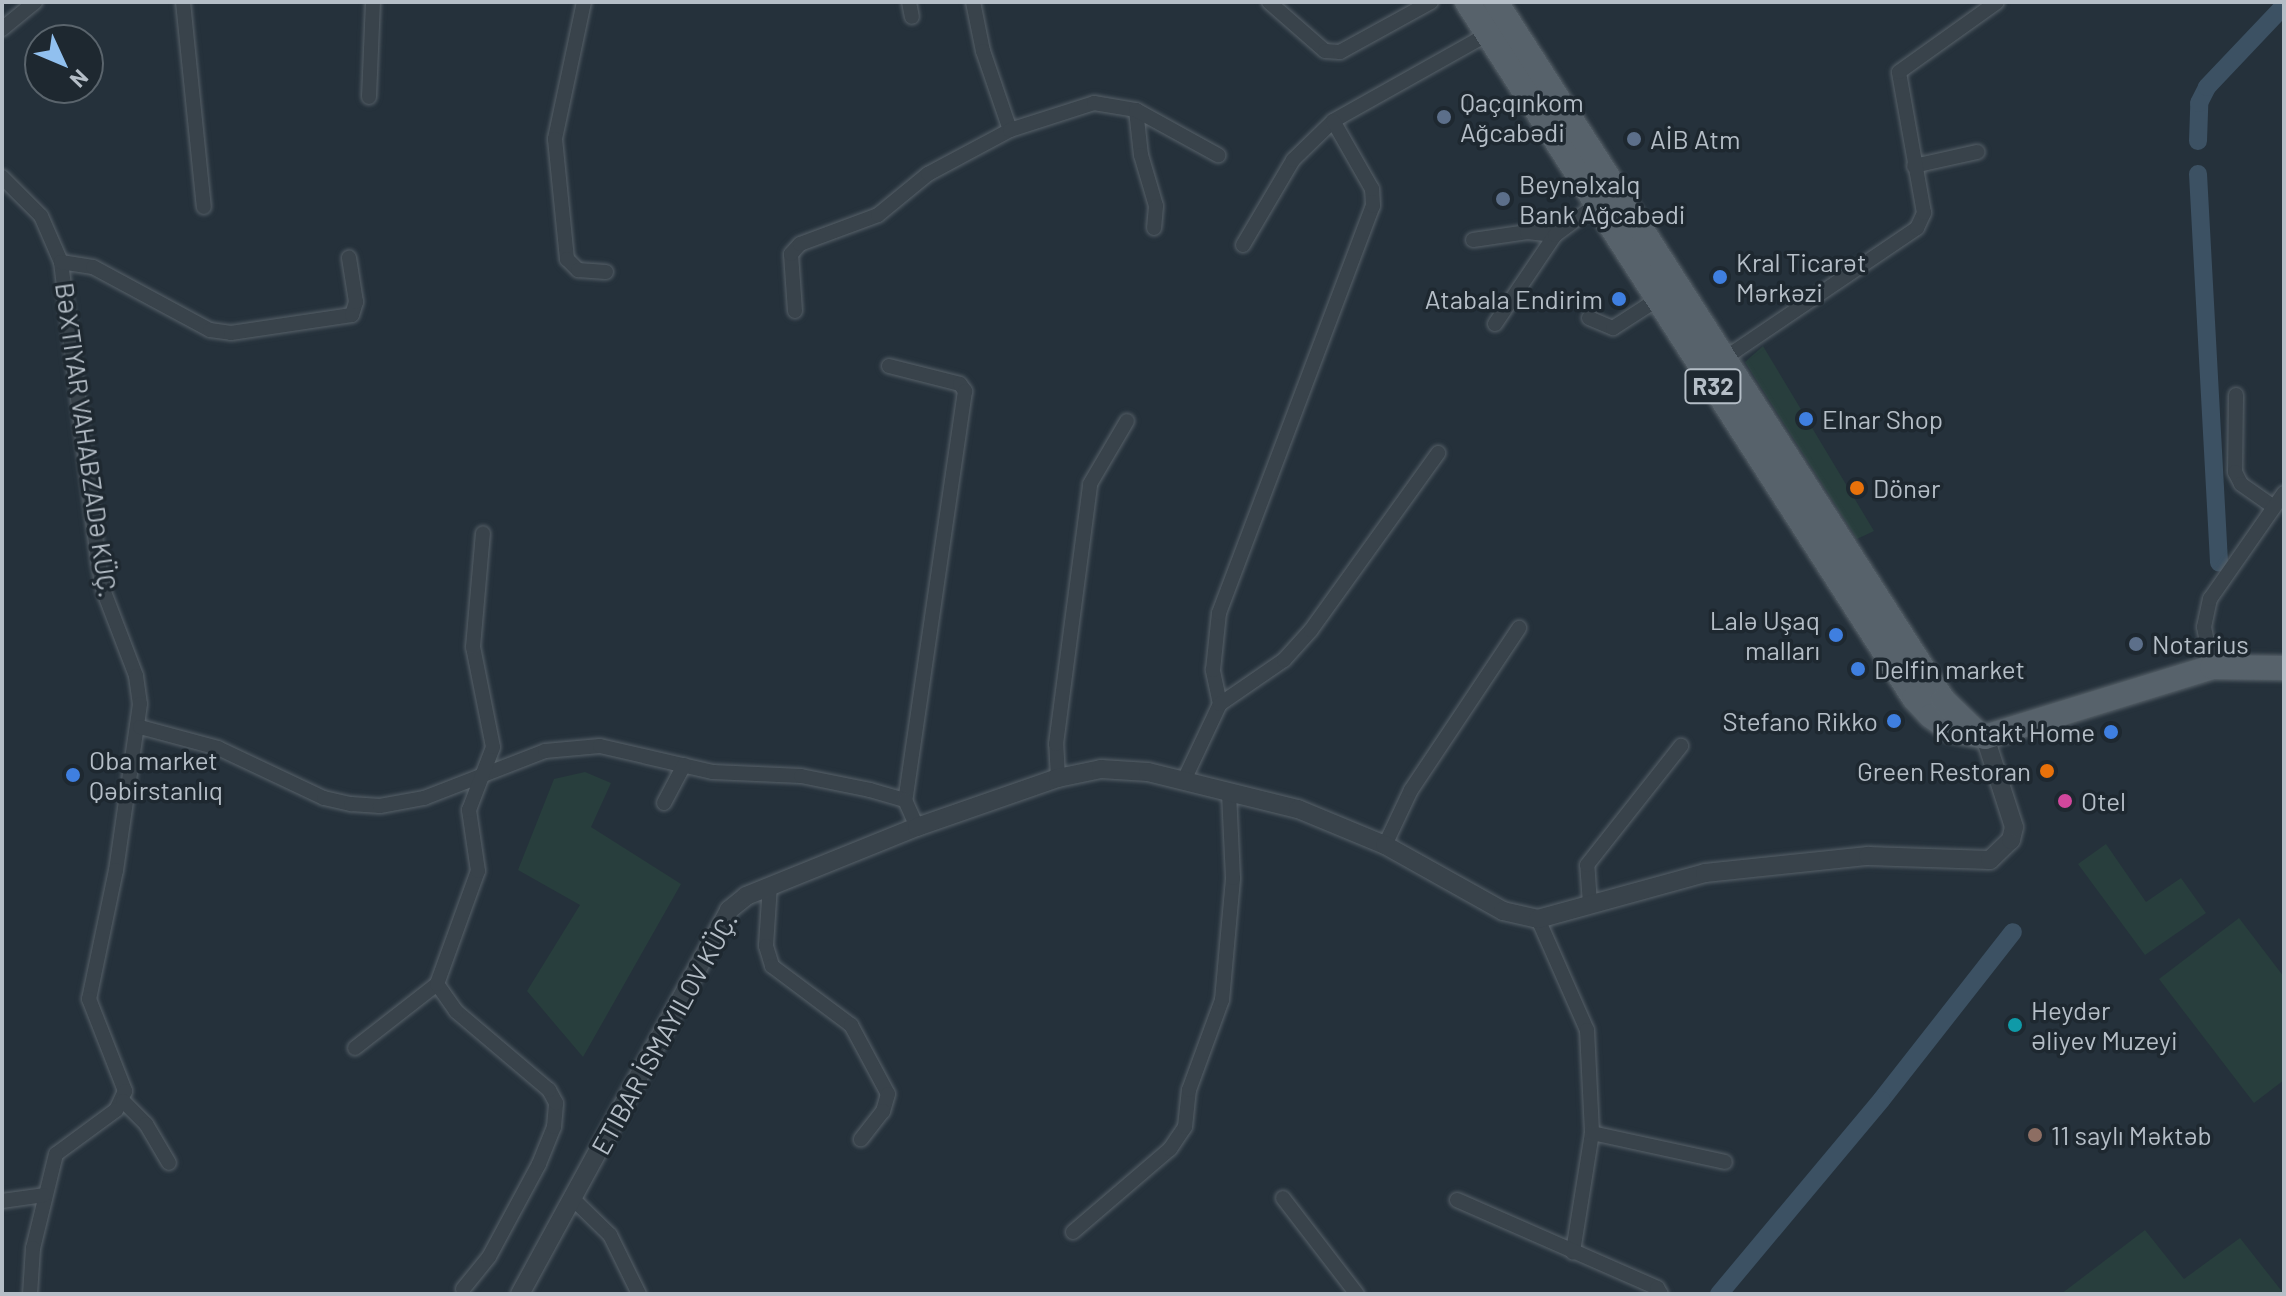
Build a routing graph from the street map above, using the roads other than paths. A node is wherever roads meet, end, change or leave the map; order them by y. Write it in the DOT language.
graph roads {
  1 [pos="35,2"];
  2 [pos="183,2"];
  3 [pos="373,2"];
  4 [pos="584,2"];
  5 [pos="973,2"];
  6 [pos="1269,2"];
  7 [pos="1431,2"];
  8 [pos="1467,2"];
  9 [pos="1496,2"];
  10 [pos="1997,2"];
  11 [pos="2,29"];
  12 [pos="1488,34"];
  13 [pos="369,97"];
  14 [pos="1136,110"];
  15 [pos="1333,121"];
  16 [pos="1010,130"];
  17 [pos="1977,152"];
  18 [pos="1218,155"];
  19 [pos="1914,166"];
  20 [pos="2,177"];
  21 [pos="1597,204"];
  22 [pos="204,207"];
  23 [pos="1154,228"];
  24 [pos="1555,235"];
  25 [pos="1473,240"];
  26 [pos="1243,245"];
  27 [pos="349,258"];
  28 [pos="61,262"];
  29 [pos="606,272"];
  30 [pos="1658,299"];
  31 [pos="795,311"];
  32 [pos="1589,318"];
  33 [pos="1495,324"];
  34 [pos="1725,358"];
  35 [pos="889,366"];
  36 [pos="2236,395"];
  37 [pos="1127,421"];
  38 [pos="1438,453"];
  39 [pos="2284,493"];
  40 [pos="2274,507"];
  41 [pos="483,533"];
  42 [pos="1519,628"];
  43 [pos="2212,667"];
  44 [pos="2284,668"];
  45 [pos="1220,704"];
  46 [pos="140,727"];
  47 [pos="1985,737"];
  48 [pos="1681,746"];
  49 [pos="684,765"];
  50 [pos="484,776"];
  51 [pos="1058,778"];
  52 [pos="1185,778"];
  53 [pos="1229,794"];
  54 [pos="905,800"];
  55 [pos="664,803"];
  56 [pos="917,827"];
  57 [pos="1385,845"];
  58 [pos="770,885"];
  59 [pos="1590,904"];
  60 [pos="1538,919"];
  61 [pos="437,984"];
  62 [pos="355,1048"];
  63 [pos="123,1101"];
  64 [pos="1592,1133"];
  65 [pos="861,1139"];
  66 [pos="1725,1162"];
  67 [pos="169,1163"];
  68 [pos="44,1195"];
  69 [pos="572,1198"];
  70 [pos="1283,1198"];
  71 [pos="1457,1200"];
  72 [pos="2,1201"];
  73 [pos="1073,1232"];
  74 [pos="1573,1252"];
  75 [pos="463,1289"];
  76 [pos="30,1294"];
  77 [pos="520,1294"];
  78 [pos="639,1294"];
  79 [pos="1357,1294"];
  80 [pos="1661,1294"];
  1 -- 11 [label="street"];
  2 -- 22 [label="street"];
  3 -- 13 [label="street"];
  4 -- 29 [label="street"];
  5 -- 16 [label="street"];
  6 -- 7 [label="street"];
  8 -- 12 [label="main road, R32"];
  9 -- 34 [label="main road, R32"];
  10 -- 19 [label="street"];
  12 -- 15 [label="street"];
  12 -- 21 [label="main road, R32"];
  14 -- 16 [label="street"];
  14 -- 18 [label="street"];
  14 -- 23 [label="street"];
  15 -- 26 [label="street"];
  15 -- 45 [label="street"];
  16 -- 31 [label="street"];
  17 -- 19 [label="street"];
  19 -- 34 [label="street"];
  20 -- 28 [label="street, BƏXTIYAR VAHABZADƏ KÜÇ."];
  21 -- 24 [label="street"];
  21 -- 30 [label="main road, R32"];
  24 -- 25 [label="street"];
  24 -- 33 [label="street"];
  27 -- 28 [label="street"];
  28 -- 46 [label="street, BƏXTIYAR VAHABZADƏ KÜÇ."];
  30 -- 32 [label="street"];
  30 -- 47 [label="main road, R32"];
  34 -- 47 [label="main road, R32"];
  35 -- 54 [label="street"];
  36 -- 40 [label="street"];
  37 -- 51 [label="street"];
  38 -- 45 [label="street"];
  39 -- 40 [label="street"];
  40 -- 43 [label="street"];
  41 -- 50 [label="street"];
  42 -- 57 [label="street"];
  43 -- 44 [label="main road"];
  43 -- 47 [label="main road"];
  45 -- 52 [label="street"];
  46 -- 50 [label="street"];
  46 -- 63 [label="street, BƏXTIYAR VAHABZADƏ KÜÇ."];
  47 -- 59 [label="street"];
  48 -- 59 [label="street"];
  49 -- 50 [label="street"];
  49 -- 54 [label="street"];
  49 -- 55 [label="street"];
  50 -- 61 [label="street"];
  51 -- 52 [label="street"];
  51 -- 56 [label="street"];
  52 -- 53 [label="street"];
  53 -- 57 [label="street"];
  53 -- 73 [label="street"];
  54 -- 56 [label="street"];
  56 -- 58 [label="street"];
  57 -- 60 [label="street"];
  58 -- 65 [label="street"];
  58 -- 69 [label="street"];
  59 -- 60 [label="street"];
  60 -- 64 [label="street"];
  61 -- 62 [label="street"];
  61 -- 75 [label="street"];
  63 -- 67 [label="street"];
  63 -- 68 [label="street"];
  64 -- 66 [label="street"];
  64 -- 74 [label="street"];
  68 -- 72 [label="street"];
  68 -- 76 [label="street"];
  69 -- 77 [label="street"];
  69 -- 78 [label="street"];
  70 -- 79 [label="street"];
  71 -- 74 [label="street"];
  74 -- 80 [label="street"];
}
